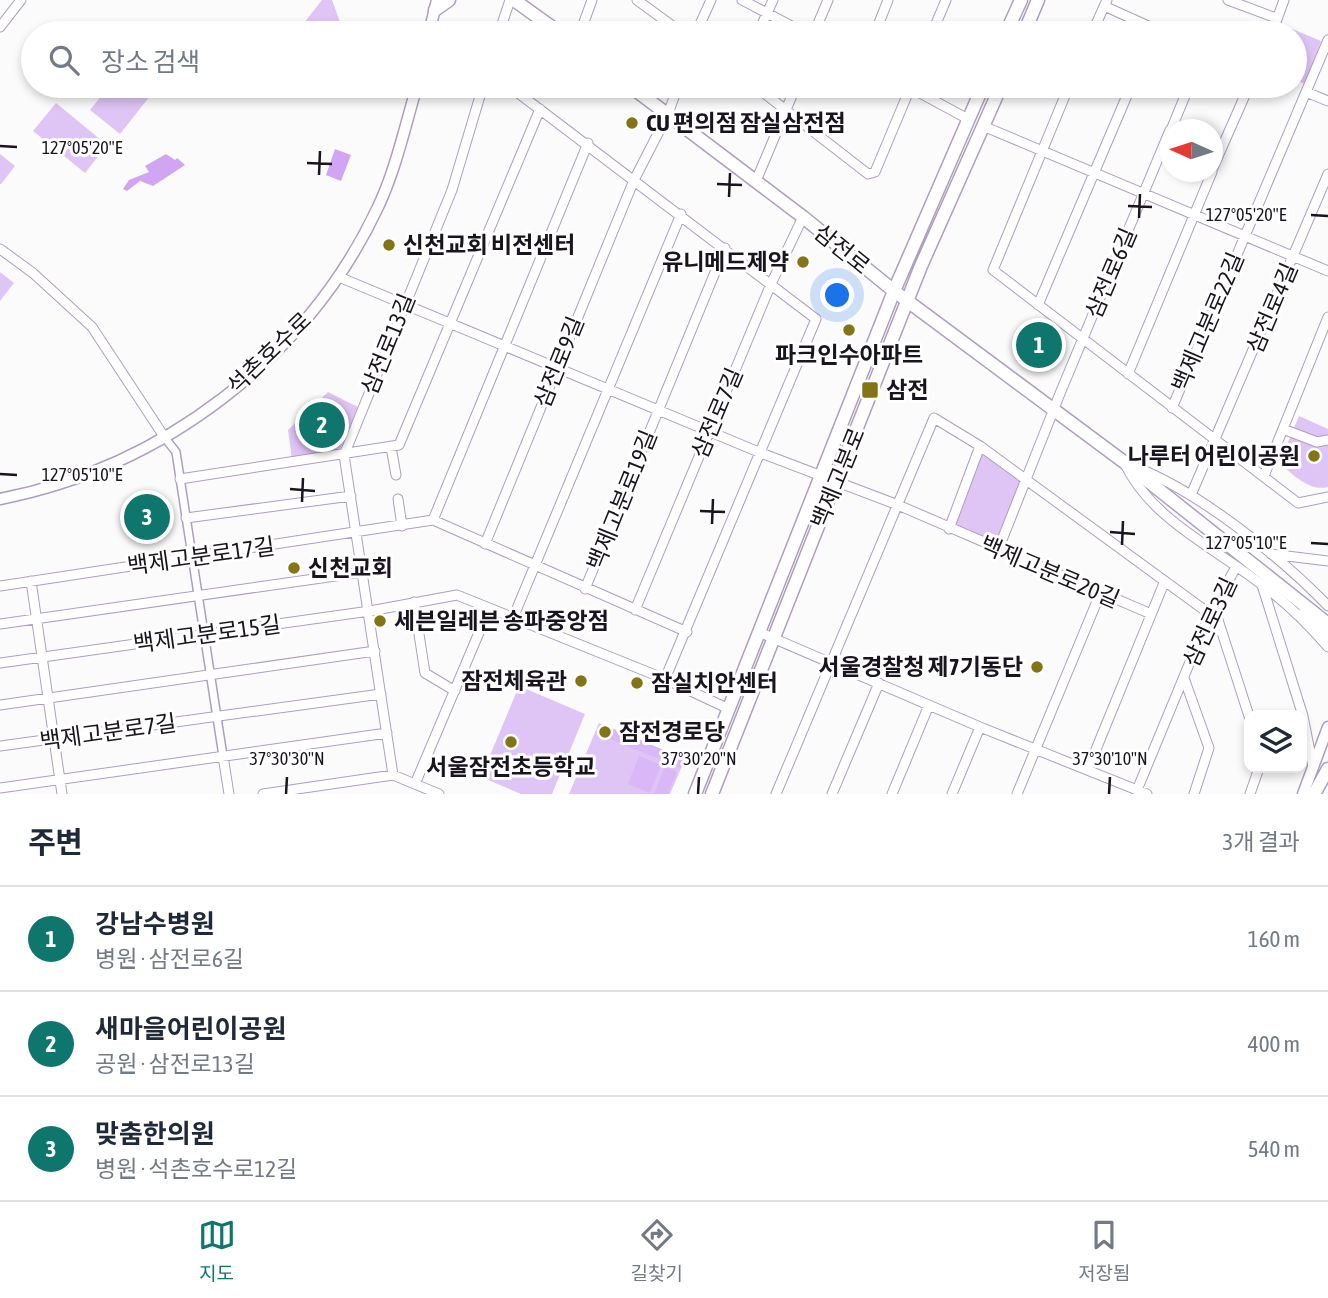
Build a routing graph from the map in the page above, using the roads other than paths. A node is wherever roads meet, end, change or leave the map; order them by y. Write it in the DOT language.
graph roads {
  1 [pos="21,0"];
  2 [pos="449,0"];
  3 [pos="512,0"];
  4 [pos="592,0"];
  5 [pos="637,0"];
  6 [pos="711,0"];
  7 [pos="742,0"];
  8 [pos="773,0"];
  9 [pos="828,0"];
  10 [pos="888,0"];
  11 [pos="946,0"];
  12 [pos="1021,0"];
  13 [pos="1038,0"];
  14 [pos="1228,0"];
  15 [pos="1284,0"];
  16 [pos="1105,3"];
  17 [pos="436,5"];
  18 [pos="766,15"];
  19 [pos="1276,19"];
  20 [pos="504,21"];
  21 [pos="543,21"];
  22 [pos="584,21"];
  23 [pos="666,21"];
  24 [pos="701,21"];
  25 [pos="763,21"];
  26 [pos="779,21"];
  27 [pos="819,21"];
  28 [pos="880,21"];
  29 [pos="937,21"];
  30 [pos="1011,21"];
  31 [pos="1029,21"];
  32 [pos="1097,21"];
  33 [pos="1138,21"];
  34 [pos="0,27"];
  35 [pos="1328,41"];
  36 [pos="1307,90"];
  37 [pos="1307,92"];
  38 [pos="413,98"];
  39 [pos="479,98"];
  40 [pos="525,98"];
  41 [pos="646,98"];
  42 [pos="674,98"];
  43 [pos="771,98"];
  44 [pos="792,98"];
  45 [pos="905,98"];
  46 [pos="931,98"];
  47 [pos="978,98"];
  48 [pos="995,98"];
  49 [pos="1064,98"];
  50 [pos="1126,98"];
  51 [pos="1184,98"];
  52 [pos="1244,98"];
  53 [pos="1303,98"];
  54 [pos="1328,101"];
  55 [pos="540,109"];
  56 [pos="787,110"];
  57 [pos="668,114"];
  58 [pos="968,119"];
  59 [pos="1176,119"];
  60 [pos="983,126"];
  61 [pos="588,144"];
  62 [pos="1223,146"];
  63 [pos="1041,152"];
  64 [pos="1160,156"];
  65 [pos="1092,173"];
  66 [pos="1328,174"];
  67 [pos="634,180"];
  68 [pos="756,181"];
  69 [pos="1207,182"];
  70 [pos="1144,195"];
  71 [pos="681,214"];
  72 [pos="1193,216"];
  73 [pos="803,217"];
  74 [pos="1244,237"];
  75 [pos="724,248"];
  76 [pos="0,249"];
  77 [pos="1293,257"];
  78 [pos="1328,271"];
  79 [pos="339,277"];
  80 [pos="771,284"];
  81 [pos="894,291"];
  82 [pos="908,300"];
  83 [pos="403,304"];
  84 [pos="1038,306"];
  85 [pos="1328,317"];
  86 [pos="450,324"];
  87 [pos="1083,339"];
  88 [pos="504,346"];
  89 [pos="557,368"];
  90 [pos="1128,374"];
  91 [pos="608,389"];
  92 [pos="1172,408"];
  93 [pos="658,410"];
  94 [pos="1056,410"];
  95 [pos="1283,429"];
  96 [pos="709,431"];
  97 [pos="165,438"];
  98 [pos="1328,440"];
  99 [pos="1216,442"];
  100 [pos="980,446"];
  101 [pos="391,447"];
  102 [pos="761,453"];
  103 [pos="344,455"];
  104 [pos="1124,462"];
  105 [pos="396,475"];
  106 [pos="1264,476"];
  107 [pos="822,477"];
  108 [pos="180,479"];
  109 [pos="837,482"];
  110 [pos="1024,482"];
  111 [pos="1191,495"];
  112 [pos="351,496"];
  113 [pos="1328,497"];
  114 [pos="0,499"];
  115 [pos="398,499"];
  116 [pos="898,505"];
  117 [pos="186,518"];
  118 [pos="433,520"];
  119 [pos="402,526"];
  120 [pos="949,529"];
  121 [pos="357,534"];
  122 [pos="485,544"];
  123 [pos="999,550"];
  124 [pos="1269,553"];
  125 [pos="192,556"];
  126 [pos="1328,561"];
  127 [pos="534,566"];
  128 [pos="1236,567"];
  129 [pos="363,572"];
  130 [pos="31,581"];
  131 [pos="1164,583"];
  132 [pos="1262,584"];
  133 [pos="0,586"];
  134 [pos="585,589"];
  135 [pos="1286,592"];
  136 [pos="1100,594"];
  137 [pos="198,596"];
  138 [pos="414,602"];
  139 [pos="1328,606"];
  140 [pos="489,609"];
  141 [pos="635,610"];
  142 [pos="370,611"];
  143 [pos="1151,614"];
  144 [pos="1209,616"];
  145 [pos="513,618"];
  146 [pos="36,619"];
  147 [pos="0,624"];
  148 [pos="1328,624"];
  149 [pos="687,632"];
  150 [pos="761,633"];
  151 [pos="204,634"];
  152 [pos="1328,638"];
  153 [pos="774,639"];
  154 [pos="1328,647"];
  155 [pos="376,651"];
  156 [pos="42,656"];
  157 [pos="832,662"];
  158 [pos="0,663"];
  159 [pos="210,675"];
  160 [pos="1184,678"];
  161 [pos="665,679"];
  162 [pos="879,683"];
  163 [pos="455,691"];
  164 [pos="381,694"];
  165 [pos="48,698"];
  166 [pos="0,705"];
  167 [pos="929,705"];
  168 [pos="729,709"];
  169 [pos="1247,710"];
  170 [pos="217,717"];
  171 [pos="980,727"];
  172 [pos="1328,727"];
  173 [pos="387,733"];
  174 [pos="54,740"];
  175 [pos="0,746"];
  176 [pos="1035,749"];
  177 [pos="223,756"];
  178 [pos="1313,767"];
  179 [pos="1088,769"];
  180 [pos="1328,769"];
  181 [pos="1257,773"];
  182 [pos="393,775"];
  183 [pos="60,780"];
  184 [pos="415,784"];
  185 [pos="0,788"];
  186 [pos="1138,790"];
  187 [pos="279,793"];
  188 [pos="62,794"];
  189 [pos="229,794"];
  190 [pos="263,794"];
  191 [pos="439,794"];
  192 [pos="695,794"];
  193 [pos="712,794"];
  194 [pos="776,794"];
  195 [pos="832,794"];
  196 [pos="892,794"];
  197 [pos="952,794"];
  198 [pos="1017,794"];
  199 [pos="1147,794"];
  200 [pos="1194,794"];
  201 [pos="1250,794"];
  202 [pos="1303,794"];
  203 [pos="1314,794"];
  1 -- 34 [label="street"];
  2 -- 17 [label="main road"];
  3 -- 20 [label="street"];
  3 -- 21 [label="main road"];
  4 -- 22 [label="street"];
  5 -- 23 [label="street"];
  6 -- 24 [label="street"];
  7 -- 18 [label="street"];
  8 -- 18 [label="street"];
  9 -- 27 [label="street"];
  10 -- 28 [label="street"];
  11 -- 29 [label="street"];
  12 -- 30 [label="main road"];
  13 -- 31 [label="main road"];
  14 -- 19 [label="street"];
  15 -- 19 [label="street"];
  16 -- 32 [label="street"];
  16 -- 33 [label="street"];
  18 -- 25 [label="street"];
  18 -- 26 [label="street"];
  35 -- 36 [label="street, 백제고분로22길"];
  37 -- 54 [label="street"];
  38 -- 79 [label="street, 석촌호수로"];
  39 -- 83 [label="street, 삼전로13길"];
  40 -- 55 [label="street"];
  41 -- 57 [label="main road, 삼전로"];
  42 -- 57 [label="street, 삼전로9길"];
  43 -- 56 [label="street"];
  44 -- 56 [label="street"];
  45 -- 56 [label="street"];
  46 -- 58 [label="street"];
  47 -- 58 [label="main road, 백제고분로"];
  48 -- 60 [label="main road, 백제고분로"];
  49 -- 63 [label="street"];
  50 -- 65 [label="street"];
  51 -- 59 [label="street, 삼전로6길"];
  52 -- 62 [label="street"];
  53 -- 74 [label="street, 백제고분로22길"];
  55 -- 61 [label="street"];
  55 -- 86 [label="street"];
  56 -- 68 [label="street"];
  57 -- 67 [label="street, 삼전로9길"];
  57 -- 68 [label="main road, 삼전로"];
  58 -- 81 [label="main road, 백제고분로"];
  60 -- 63 [label="street, 백제고분로22길"];
  60 -- 82 [label="main road, 백제고분로"];
  61 -- 67 [label="street"];
  61 -- 88 [label="street"];
  63 -- 65 [label="street, 백제고분로22길"];
  63 -- 84 [label="street, 삼전로6길"];
  64 -- 70 [label="street, 삼전로6길"];
  65 -- 70 [label="street, 백제고분로22길"];
  65 -- 84 [label="street"];
  66 -- 77 [label="street, 삼전로4길"];
  67 -- 71 [label="street"];
  67 -- 89 [label="street, 삼전로9길"];
  68 -- 73 [label="main road, 삼전로"];
  69 -- 72 [label="street"];
  70 -- 72 [label="street, 백제고분로22길"];
  70 -- 87 [label="street, 삼전로6길"];
  71 -- 75 [label="street"];
  71 -- 91 [label="street"];
  72 -- 74 [label="street, 백제고분로22길"];
  72 -- 90 [label="street"];
  73 -- 80 [label="street, 삼전로7길"];
  73 -- 81 [label="main road, 삼전로"];
  74 -- 77 [label="street, 백제고분로22길"];
  74 -- 92 [label="street, 백제고분로22길"];
  75 -- 80 [label="street"];
  75 -- 93 [label="street, 백제고분로19길"];
  76 -- 97 [label="street"];
  77 -- 78 [label="street, 백제고분로22길"];
  77 -- 99 [label="street, 삼전로4길"];
  79 -- 83 [label="street, 백제고분로19길"];
  79 -- 97 [label="street, 석촌호수로"];
  80 -- 96 [label="street, 삼전로7길"];
  80 -- 102 [label="street"];
  81 -- 82 [label="main road, 삼전로"];
  81 -- 107 [label="main road, 백제고분로"];
  82 -- 94 [label="main road, 삼전로"];
  82 -- 109 [label="main road, 백제고분로"];
  83 -- 86 [label="street, 백제고분로19길"];
  83 -- 103 [label="street, 삼전로13길"];
  84 -- 87 [label="street, 삼전로6길"];
  85 -- 95 [label="street"];
  86 -- 88 [label="street, 백제고분로19길"];
  86 -- 101 [label="street"];
  87 -- 90 [label="street"];
  87 -- 94 [label="street, 삼전로6길"];
  88 -- 89 [label="street, 백제고분로19길"];
  88 -- 118 [label="street"];
  89 -- 91 [label="street, 백제고분로19길"];
  89 -- 122 [label="street, 삼전로9길"];
  90 -- 92 [label="street"];
  91 -- 93 [label="street, 백제고분로19길"];
  91 -- 127 [label="street"];
  92 -- 99 [label="street"];
  93 -- 96 [label="street, 백제고분로19길"];
  93 -- 134 [label="street, 백제고분로19길"];
  94 -- 104 [label="main road, 삼전로"];
  94 -- 110 [label="street"];
  95 -- 98 [label="street"];
  95 -- 106 [label="street"];
  96 -- 102 [label="street, 백제고분로19길"];
  96 -- 141 [label="street, 삼전로7길"];
  97 -- 108 [label="street"];
  97 -- 114 [label="street, 석촌호수로"];
  99 -- 106 [label="street"];
  99 -- 111 [label="street, 삼전로4길"];
  100 -- 110 [label="street, 백제고분로20길"];
  100 -- 116 [label="street, 백제고분로20길"];
  100 -- 120 [label="street"];
  101 -- 103 [label="street"];
  101 -- 105 [label="street"];
  102 -- 107 [label="street, 백제고분로19길"];
  102 -- 149 [label="street"];
  103 -- 108 [label="street"];
  103 -- 112 [label="street"];
  104 -- 111 [label="street"];
  104 -- 128 [label="street"];
  104 -- 135 [label="main road, 삼전로"];
  106 -- 113 [label="street"];
  107 -- 109 [label="street, 백제고분로20길"];
  107 -- 150 [label="main road, 백제고분로"];
  108 -- 117 [label="street"];
  109 -- 116 [label="street, 백제고분로20길"];
  109 -- 153 [label="main road, 백제고분로"];
  110 -- 123 [label="street"];
  110 -- 131 [label="street, 백제고분로20길"];
  111 -- 124 [label="street"];
  112 -- 117 [label="street"];
  112 -- 121 [label="street"];
  115 -- 119 [label="street"];
  116 -- 120 [label="street, 백제고분로20길"];
  116 -- 157 [label="street"];
  117 -- 125 [label="street"];
  118 -- 119 [label="street, 백제고분로17길"];
  118 -- 122 [label="street"];
  119 -- 121 [label="street, 백제고분로17길"];
  120 -- 123 [label="street, 백제고분로20길"];
  121 -- 125 [label="street, 백제고분로17길"];
  121 -- 129 [label="street"];
  122 -- 127 [label="street"];
  123 -- 136 [label="street, 백제고분로20길"];
  124 -- 126 [label="street"];
  124 -- 139 [label="street"];
  125 -- 130 [label="street, 백제고분로17길"];
  125 -- 137 [label="street"];
  127 -- 134 [label="street"];
  127 -- 145 [label="street"];
  128 -- 132 [label="street"];
  128 -- 144 [label="street, 삼전로3길"];
  129 -- 137 [label="street"];
  129 -- 142 [label="street"];
  130 -- 133 [label="street, 백제고분로17길"];
  130 -- 146 [label="street"];
  131 -- 143 [label="street"];
  131 -- 144 [label="street, 백제고분로20길"];
  132 -- 154 [label="street"];
  132 -- 178 [label="street"];
  134 -- 141 [label="street"];
  135 -- 148 [label="main road"];
  135 -- 152 [label="main road"];
  136 -- 143 [label="street, 백제고분로20길"];
  136 -- 176 [label="street"];
  137 -- 146 [label="street"];
  137 -- 151 [label="street"];
  138 -- 140 [label="street, 백제고분로15길"];
  138 -- 142 [label="street, 백제고분로15길"];
  138 -- 163 [label="street"];
  140 -- 145 [label="street, 백제고분로15길"];
  140 -- 163 [label="street"];
  141 -- 149 [label="street"];
  142 -- 151 [label="street, 백제고분로15길"];
  142 -- 155 [label="street"];
  143 -- 179 [label="street"];
  144 -- 160 [label="street, 삼전로3길"];
  144 -- 169 [label="street, 백제고분로20길"];
  145 -- 161 [label="street, 백제고분로15길"];
  146 -- 147 [label="street"];
  146 -- 156 [label="street"];
  149 -- 161 [label="street"];
  150 -- 153 [label="street"];
  150 -- 168 [label="main road, 백제고분로"];
  151 -- 156 [label="street, 백제고분로15길"];
  151 -- 159 [label="street"];
  153 -- 157 [label="street"];
  153 -- 193 [label="main road, 백제고분로"];
  155 -- 159 [label="street, 백제고분로7길"];
  155 -- 164 [label="street"];
  156 -- 158 [label="street, 백제고분로15길"];
  156 -- 165 [label="street"];
  157 -- 162 [label="street"];
  157 -- 194 [label="street"];
  159 -- 165 [label="street, 백제고분로7길"];
  159 -- 170 [label="street"];
  160 -- 186 [label="street, 삼전로3길"];
  160 -- 200 [label="street, 삼전로3길"];
  161 -- 168 [label="street, 백제고분로15길"];
  162 -- 167 [label="street"];
  162 -- 195 [label="street"];
  163 -- 184 [label="street"];
  164 -- 170 [label="street, 백제고분로7길"];
  164 -- 173 [label="street"];
  165 -- 166 [label="street, 백제고분로7길"];
  165 -- 174 [label="street"];
  167 -- 171 [label="street"];
  167 -- 196 [label="street"];
  168 -- 192 [label="main road, 백제고분로"];
  170 -- 174 [label="street, 백제고분로7길"];
  170 -- 177 [label="street"];
  171 -- 176 [label="street"];
  171 -- 197 [label="street"];
  172 -- 178 [label="street"];
  173 -- 177 [label="street, 백제고분로7길"];
  173 -- 182 [label="street"];
  174 -- 175 [label="street, 백제고분로7길"];
  174 -- 183 [label="street"];
  176 -- 179 [label="street"];
  176 -- 198 [label="street"];
  177 -- 183 [label="street, 백제고분로7길"];
  177 -- 189 [label="street"];
  178 -- 202 [label="street"];
  179 -- 186 [label="street"];
  180 -- 203 [label="main road"];
  181 -- 201 [label="street"];
  182 -- 184 [label="street"];
  182 -- 187 [label="street"];
  183 -- 185 [label="street, 백제고분로7길"];
  183 -- 188 [label="street"];
  184 -- 191 [label="street"];
  186 -- 199 [label="street"];
  187 -- 190 [label="street"];
}
